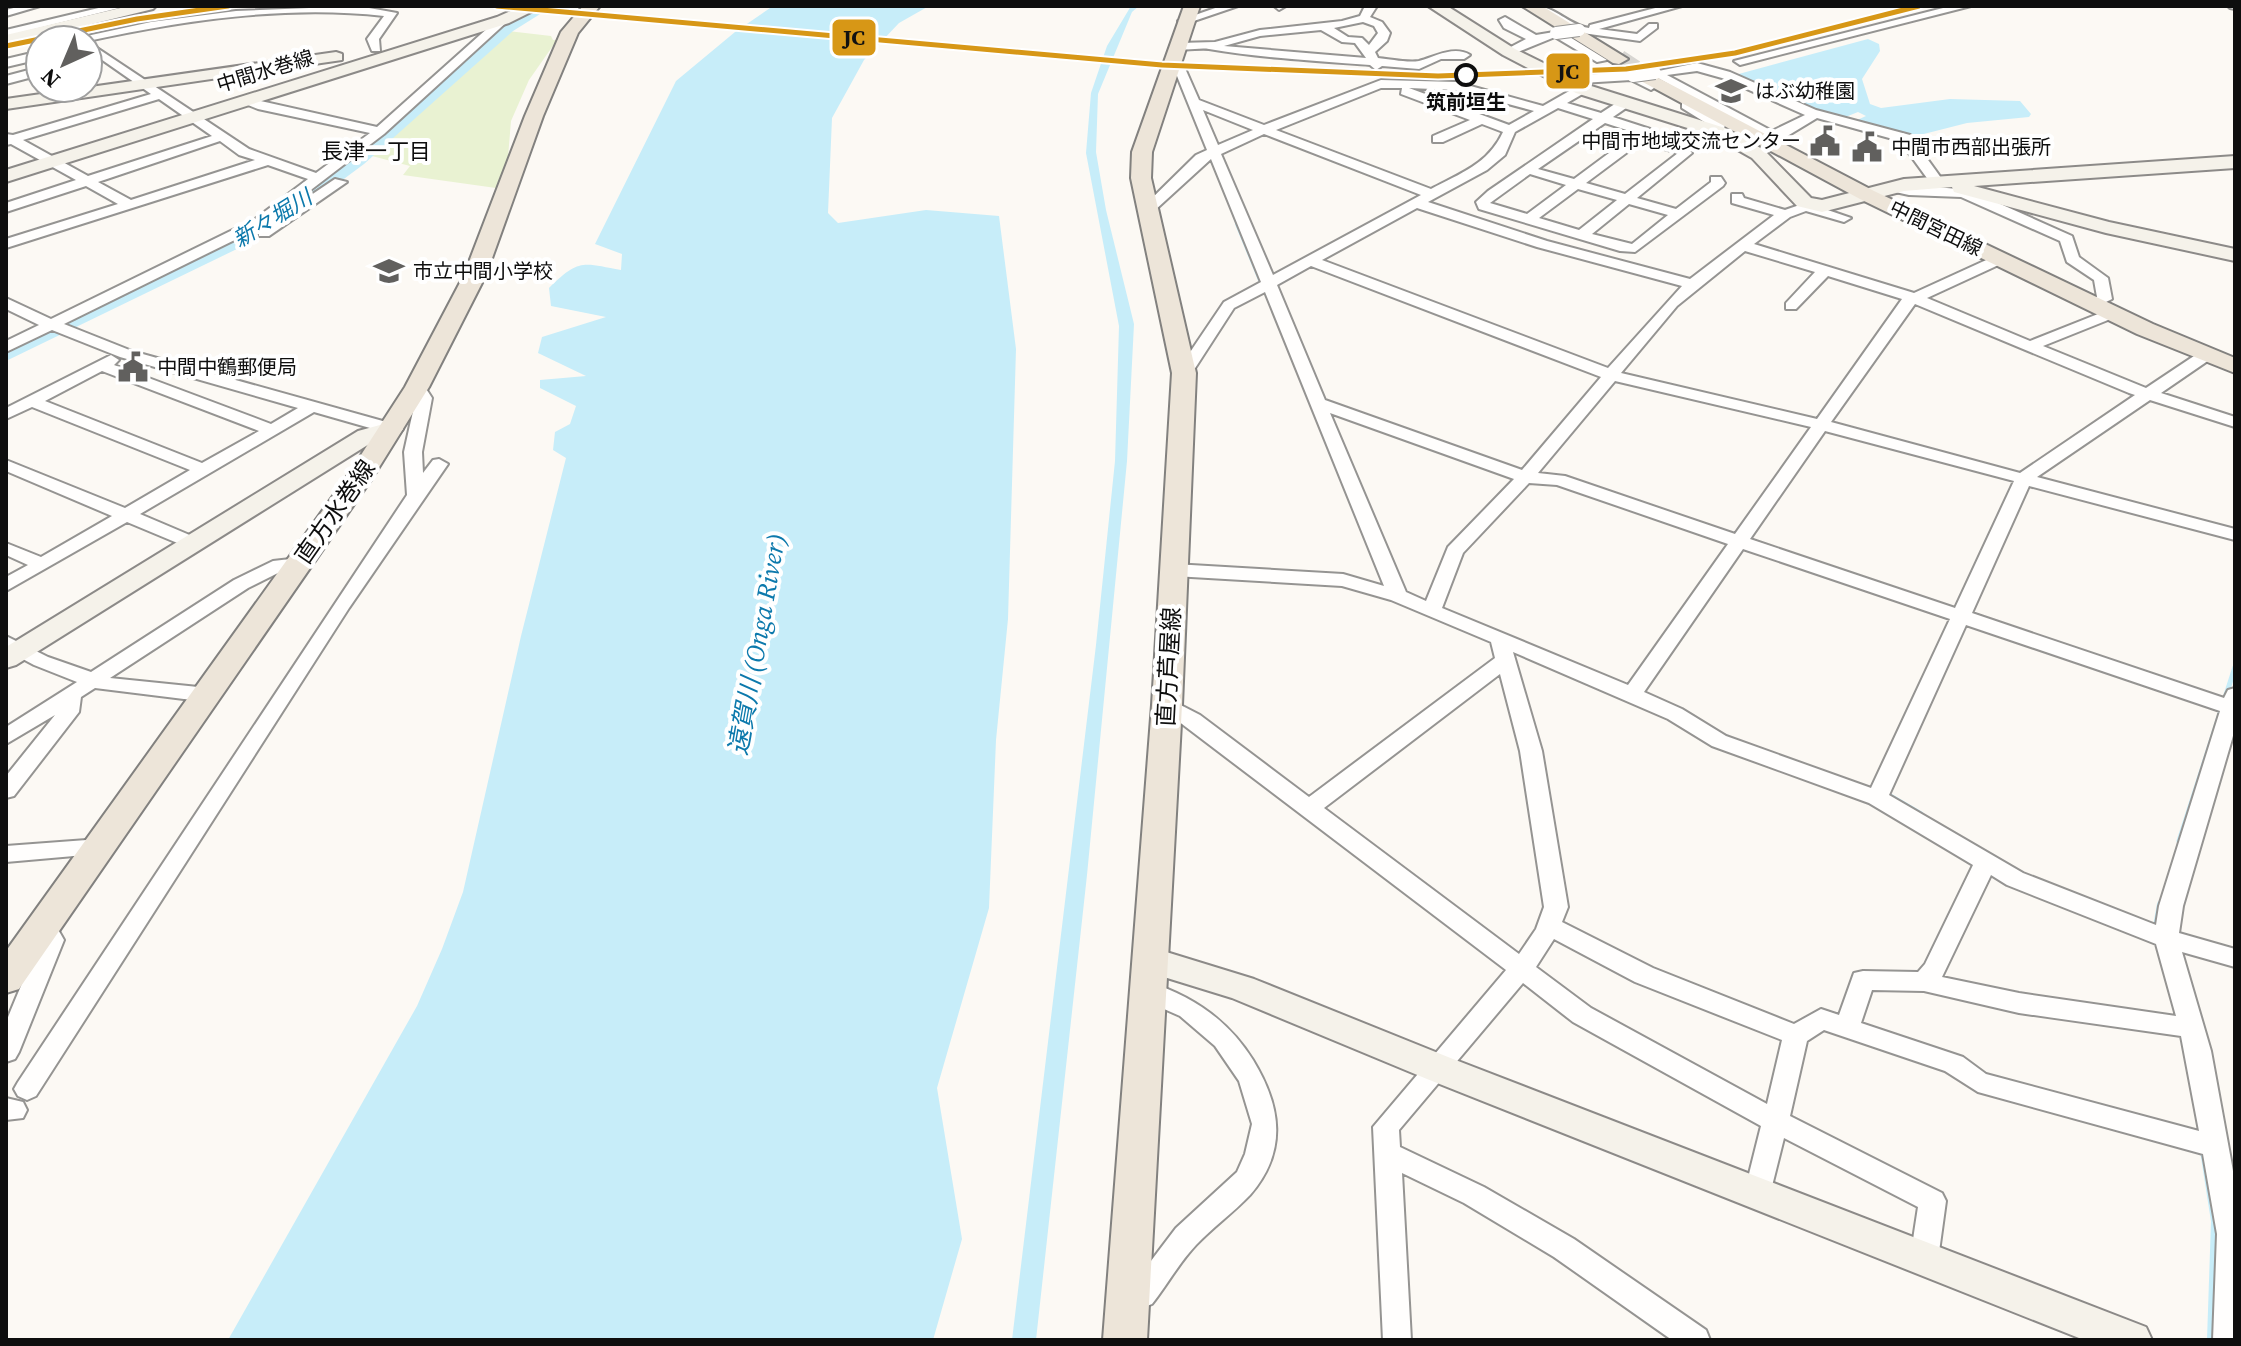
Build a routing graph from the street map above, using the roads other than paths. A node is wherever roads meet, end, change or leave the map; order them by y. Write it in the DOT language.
graph roads {
  1 [pos="34,6"];
  2 [pos="42,6"];
  3 [pos="121,6"];
  4 [pos="148,6"];
  5 [pos="313,6"];
  6 [pos="535,6"];
  7 [pos="592,6"];
  8 [pos="1371,6"];
  9 [pos="1436,6"];
  10 [pos="1530,6"];
  11 [pos="1540,6"];
  12 [pos="1676,6"];
  13 [pos="1965,6"];
  14 [pos="1225,12"];
  15 [pos="6,13"];
  16 [pos="1188,14"];
  17 [pos="1364,18"];
  18 [pos="503,20"];
  19 [pos="1505,20"];
  20 [pos="1241,22"];
  21 [pos="60,23"];
  22 [pos="1653,26"];
  23 [pos="1324,27"];
  24 [pos="1579,30"];
  25 [pos="6,33"];
  26 [pos="1556,33"];
  27 [pos="1256,34"];
  28 [pos="104,36"];
  29 [pos="450,37"];
  30 [pos="1535,39"];
  31 [pos="6,40"];
  32 [pos="1206,45"];
  33 [pos="376,49"];
  34 [pos="1509,52"];
  35 [pos="1464,55"];
  36 [pos="104,56"];
  37 [pos="1175,56"];
  38 [pos="1619,59"];
  39 [pos="1601,60"];
  40 [pos="1740,61"];
  41 [pos="1377,71"];
  42 [pos="1644,75"];
  43 [pos="1565,80"];
  44 [pos="1582,89"];
  45 [pos="153,90"];
  46 [pos="247,100"];
  47 [pos="1193,102"];
  48 [pos="1625,103"];
  49 [pos="6,104"];
  50 [pos="1550,107"];
  51 [pos="1815,114"];
  52 [pos="1667,116"];
  53 [pos="191,117"];
  54 [pos="1603,118"];
  55 [pos="1482,119"];
  56 [pos="1265,129"];
  57 [pos="1510,130"];
  58 [pos="380,131"];
  59 [pos="1719,132"];
  60 [pos="1643,135"];
  61 [pos="221,137"];
  62 [pos="8,139"];
  63 [pos="1438,139"];
  64 [pos="1214,151"];
  65 [pos="51,161"];
  66 [pos="266,161"];
  67 [pos="2235,162"];
  68 [pos="1529,170"];
  69 [pos="6,176"];
  70 [pos="320,179"];
  71 [pos="90,180"];
  72 [pos="1716,180"];
  73 [pos="340,182"];
  74 [pos="1937,182"];
  75 [pos="1577,184"];
  76 [pos="1891,187"];
  77 [pos="1155,193"];
  78 [pos="1429,193"];
  79 [pos="1867,195"];
  80 [pos="1737,197"];
  81 [pos="1628,199"];
  82 [pos="1413,202"];
  83 [pos="130,205"];
  84 [pos="1811,206"];
  85 [pos="6,208"];
  86 [pos="1679,214"];
  87 [pos="1785,214"];
  88 [pos="1844,218"];
  89 [pos="1529,219"];
  90 [pos="1581,235"];
  91 [pos="6,244"];
  92 [pos="1744,246"];
  93 [pos="2235,255"];
  94 [pos="2000,259"];
  95 [pos="1309,260"];
  96 [pos="1825,271"];
  97 [pos="1269,282"];
  98 [pos="1692,284"];
  99 [pos="1912,297"];
  100 [pos="6,303"];
  101 [pos="1791,306"];
  102 [pos="2103,308"];
  103 [pos="24,314"];
  104 [pos="6,322"];
  105 [pos="60,328"];
  106 [pos="2030,346"];
  107 [pos="6,347"];
  108 [pos="126,354"];
  109 [pos="2206,355"];
  110 [pos="100,365"];
  111 [pos="2235,366"];
  112 [pos="1184,373"];
  113 [pos="1614,376"];
  114 [pos="417,387"];
  115 [pos="2146,394"];
  116 [pos="31,401"];
  117 [pos="1319,403"];
  118 [pos="313,406"];
  119 [pos="6,414"];
  120 [pos="2235,422"];
  121 [pos="1822,425"];
  122 [pos="391,429"];
  123 [pos="272,430"];
  124 [pos="439,464"];
  125 [pos="6,465"];
  126 [pos="204,470"];
  127 [pos="1525,477"];
  128 [pos="2024,478"];
  129 [pos="416,495"];
  130 [pos="127,515"];
  131 [pos="2235,535"];
  132 [pos="1741,541"];
  133 [pos="193,543"];
  134 [pos="6,548"];
  135 [pos="42,564"];
  136 [pos="299,564"];
  137 [pos="1174,570"];
  138 [pos="6,585"];
  139 [pos="1398,596"];
  140 [pos="1432,610"];
  141 [pos="1960,617"];
  142 [pos="1503,649"];
  143 [pos="11,650"];
  144 [pos="91,681"];
  145 [pos="71,694"];
  146 [pos="1632,694"];
  147 [pos="208,695"];
  148 [pos="2233,702"];
  149 [pos="1167,705"];
  150 [pos="6,737"];
  151 [pos="6,791"];
  152 [pos="1877,798"];
  153 [pos="1308,809"];
  154 [pos="100,847"];
  155 [pos="6,854"];
  156 [pos="1985,863"];
  157 [pos="1551,927"];
  158 [pos="2166,938"];
  159 [pos="26,941"];
  160 [pos="2235,958"];
  161 [pos="1521,969"];
  162 [pos="1149,976"];
  163 [pos="6,979"];
  164 [pos="1924,982"];
  165 [pos="1847,1028"];
  166 [pos="2192,1028"];
  167 [pos="1796,1035"];
  168 [pos="6,1052"];
  169 [pos="1440,1069"];
  170 [pos="16,1103"];
  171 [pos="1775,1121"];
  172 [pos="2215,1146"];
  173 [pos="1388,1154"];
  174 [pos="1758,1194"];
  175 [pos="1924,1259"];
  176 [pos="1128,1295"];
  177 [pos="1125,1340"];
  178 [pos="1397,1340"];
  179 [pos="1696,1340"];
  180 [pos="2132,1340"];
  181 [pos="2227,1340"];
  1 -- 15 [label="street"];
  2 -- 21 [label="street"];
  3 -- 21 [label="street"];
  4 -- 21 [label="street"];
  5 -- 28 [label="street"];
  5 -- 33 [label="street"];
  6 -- 18 [label="street, 中間水巻線"];
  7 -- 114 [label="main road, 直方水巻線"];
  8 -- 17 [label="street"];
  9 -- 34 [label="street"];
  10 -- 38 [label="main road"];
  11 -- 24 [label="street"];
  12 -- 24 [label="street"];
  13 -- 40 [label="street"];
  14 -- 16 [label="street"];
  16 -- 37 [label="main road, 直方芦屋線"];
  17 -- 23 [label="street"];
  17 -- 41 [label="street"];
  18 -- 29 [label="street, 中間水巻線"];
  18 -- 58 [label="street"];
  19 -- 30 [label="street"];
  20 -- 27 [label="street"];
  21 -- 25 [label="street"];
  21 -- 31 [label="street"];
  22 -- 24 [label="street"];
  23 -- 27 [label="street"];
  23 -- 41 [label="street"];
  24 -- 26 [label="street, bridge"];
  26 -- 30 [label="street"];
  26 -- 39 [label="street"];
  27 -- 32 [label="street"];
  29 -- 33 [label="street"];
  29 -- 46 [label="street, 中間水巻線"];
  30 -- 34 [label="street"];
  32 -- 37 [label="street"];
  32 -- 41 [label="street"];
  33 -- 45 [label="street"];
  34 -- 43 [label="street"];
  35 -- 41 [label="street"];
  36 -- 45 [label="street"];
  37 -- 47 [label="street"];
  37 -- 77 [label="main road, 直方芦屋線"];
  41 -- 50 [label="street"];
  41 -- 55 [label="street"];
  41 -- 56 [label="street"];
  42 -- 43 [label="street"];
  42 -- 51 [label="street"];
  42 -- 51 [label="street"];
  42 -- 59 [label="street"];
  42 -- 79 [label="main road, 中間宮田線"];
  43 -- 44 [label="street"];
  44 -- 48 [label="street"];
  44 -- 50 [label="street"];
  45 -- 49 [label="street"];
  45 -- 53 [label="street"];
  45 -- 62 [label="street"];
  46 -- 53 [label="street, 中間水巻線"];
  46 -- 58 [label="street"];
  47 -- 56 [label="street"];
  47 -- 64 [label="street"];
  48 -- 52 [label="street"];
  48 -- 54 [label="street"];
  50 -- 54 [label="street"];
  50 -- 57 [label="street"];
  51 -- 74 [label="street"];
  52 -- 59 [label="street"];
  52 -- 60 [label="street"];
  53 -- 61 [label="street"];
  53 -- 65 [label="street, 中間水巻線"];
  54 -- 60 [label="street"];
  54 -- 68 [label="street"];
  55 -- 57 [label="street"];
  55 -- 63 [label="street"];
  56 -- 64 [label="street"];
  56 -- 78 [label="street"];
  57 -- 78 [label="street"];
  58 -- 70 [label="street"];
  59 -- 84 [label="street"];
  60 -- 75 [label="street"];
  60 -- 81 [label="street"];
  61 -- 66 [label="street"];
  61 -- 71 [label="street"];
  62 -- 65 [label="street"];
  64 -- 77 [label="street"];
  64 -- 97 [label="street"];
  65 -- 69 [label="street, 中間水巻線"];
  65 -- 71 [label="street"];
  66 -- 70 [label="street"];
  66 -- 83 [label="street"];
  67 -- 74 [label="street"];
  68 -- 75 [label="street"];
  68 -- 89 [label="street"];
  70 -- 105 [label="street"];
  71 -- 83 [label="street"];
  71 -- 85 [label="street"];
  72 -- 86 [label="street"];
  73 -- 105 [label="street"];
  74 -- 76 [label="street"];
  74 -- 93 [label="street"];
  75 -- 81 [label="street"];
  75 -- 89 [label="street"];
  76 -- 79 [label="street"];
  76 -- 102 [label="street"];
  77 -- 112 [label="main road, 直方芦屋線"];
  78 -- 82 [label="street"];
  79 -- 84 [label="street"];
  79 -- 94 [label="main road, 中間宮田線"];
  80 -- 87 [label="street"];
  81 -- 86 [label="street"];
  81 -- 90 [label="street"];
  82 -- 95 [label="street"];
  82 -- 98 [label="street"];
  83 -- 91 [label="street"];
  84 -- 87 [label="street"];
  84 -- 88 [label="street"];
  86 -- 90 [label="street"];
  87 -- 92 [label="street"];
  89 -- 90 [label="street"];
  92 -- 96 [label="street"];
  92 -- 98 [label="street"];
  94 -- 99 [label="street"];
  94 -- 102 [label="main road, 中間宮田線"];
  95 -- 97 [label="street"];
  95 -- 113 [label="street"];
  96 -- 99 [label="street"];
  96 -- 101 [label="street"];
  97 -- 112 [label="street"];
  97 -- 117 [label="street"];
  98 -- 113 [label="street"];
  99 -- 106 [label="street"];
  99 -- 121 [label="street"];
  100 -- 103 [label="street"];
  102 -- 106 [label="street"];
  102 -- 109 [label="main road, 中間宮田線"];
  103 -- 104 [label="street"];
  103 -- 105 [label="street"];
  105 -- 107 [label="street"];
  105 -- 108 [label="street"];
  106 -- 115 [label="street"];
  108 -- 110 [label="street"];
  108 -- 118 [label="street"];
  109 -- 111 [label="main road, 中間宮田線"];
  109 -- 115 [label="street"];
  110 -- 116 [label="street"];
  110 -- 123 [label="street"];
  112 -- 137 [label="main road, 直方芦屋線"];
  113 -- 121 [label="street"];
  113 -- 127 [label="street"];
  114 -- 122 [label="main road, 直方水巻線"];
  114 -- 129 [label="street"];
  115 -- 120 [label="street"];
  115 -- 128 [label="street"];
  116 -- 119 [label="street"];
  116 -- 126 [label="street"];
  117 -- 127 [label="street"];
  117 -- 139 [label="street"];
  118 -- 122 [label="street"];
  118 -- 123 [label="street"];
  121 -- 128 [label="street"];
  121 -- 132 [label="street"];
  122 -- 133 [label="street"];
  122 -- 136 [label="main road, 直方水巻線"];
  123 -- 126 [label="street"];
  124 -- 129 [label="street"];
  125 -- 130 [label="street"];
  126 -- 130 [label="street"];
  127 -- 132 [label="street"];
  127 -- 140 [label="street"];
  128 -- 131 [label="street"];
  128 -- 141 [label="street"];
  129 -- 170 [label="street"];
  130 -- 133 [label="street"];
  130 -- 135 [label="street"];
  132 -- 141 [label="street"];
  132 -- 146 [label="street"];
  133 -- 143 [label="street"];
  134 -- 135 [label="street"];
  135 -- 138 [label="street"];
  136 -- 144 [label="street"];
  136 -- 147 [label="main road, 直方水巻線"];
  137 -- 139 [label="street"];
  137 -- 149 [label="main road, 直方芦屋線"];
  139 -- 140 [label="street"];
  140 -- 142 [label="street"];
  141 -- 148 [label="street"];
  141 -- 152 [label="street"];
  142 -- 146 [label="street"];
  142 -- 153 [label="street"];
  142 -- 157 [label="street"];
  143 -- 144 [label="street"];
  144 -- 145 [label="street"];
  144 -- 147 [label="street"];
  145 -- 150 [label="street"];
  145 -- 151 [label="street"];
  146 -- 152 [label="street"];
  147 -- 154 [label="main road, 直方水巻線"];
  148 -- 158 [label="street"];
  149 -- 153 [label="street"];
  149 -- 162 [label="main road, 直方芦屋線"];
  152 -- 156 [label="street"];
  153 -- 161 [label="street"];
  154 -- 155 [label="street"];
  154 -- 159 [label="main road, 直方水巻線"];
  156 -- 158 [label="street"];
  156 -- 164 [label="street"];
  157 -- 161 [label="street"];
  157 -- 167 [label="street"];
  158 -- 160 [label="street"];
  158 -- 166 [label="street"];
  159 -- 163 [label="main road, 直方水巻線"];
  159 -- 168 [label="street"];
  161 -- 169 [label="street"];
  161 -- 171 [label="street"];
  162 -- 169 [label="street"];
  162 -- 176 [label="main road, 直方芦屋線"];
  162 -- 176 [label="street"];
  164 -- 165 [label="street"];
  164 -- 166 [label="street"];
  165 -- 167 [label="street"];
  165 -- 172 [label="street"];
  166 -- 172 [label="street"];
  167 -- 171 [label="street"];
  169 -- 173 [label="street"];
  169 -- 174 [label="street"];
  171 -- 174 [label="street"];
  171 -- 175 [label="street"];
  172 -- 181 [label="street"];
  173 -- 178 [label="street"];
  173 -- 179 [label="street"];
  174 -- 175 [label="street"];
  175 -- 180 [label="street"];
  176 -- 177 [label="main road, 直方芦屋線"];
}
